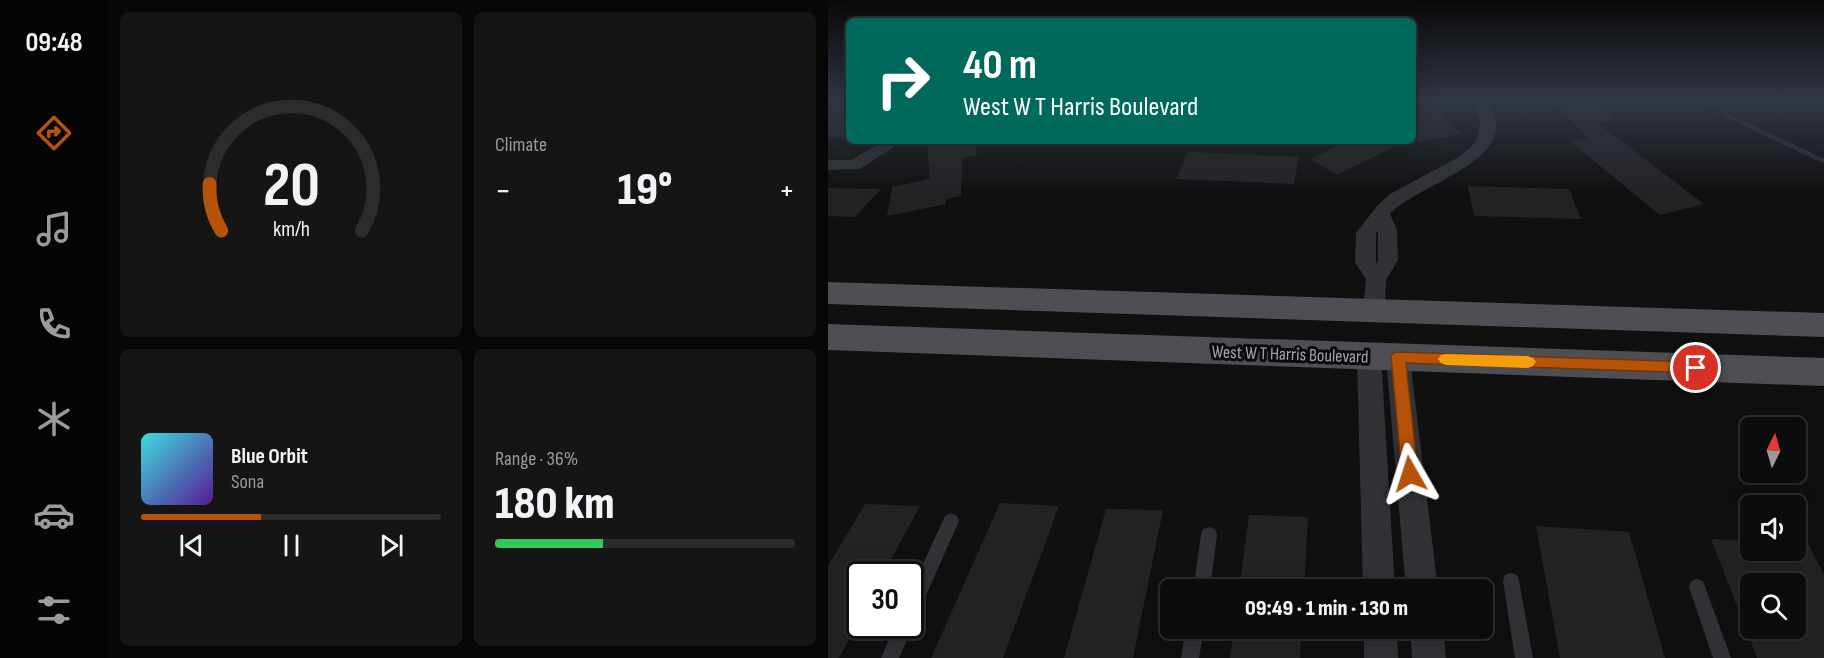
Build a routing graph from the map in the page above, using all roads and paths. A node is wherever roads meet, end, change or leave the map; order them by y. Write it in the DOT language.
graph roads {
  1 [pos="1487,132"];
  2 [pos="890,144"];
  3 [pos="828,165"];
  4 [pos="828,293"];
  5 [pos="1374,311"];
  6 [pos="1824,325"];
  7 [pos="828,337"];
  8 [pos="1824,339"];
  9 [pos="1069,345"];
  10 [pos="1384,357"];
  11 [pos="1824,372"];
  12 [pos="951,521"];
  13 [pos="1209,535"];
  14 [pos="1203,579"];
  15 [pos="1378,579"];
  16 [pos="1420,579"];
  17 [pos="924,581"];
  18 [pos="1511,581"];
  19 [pos="1697,587"];
  20 [pos="898,639"];
  21 [pos="1193,639"];
  22 [pos="1381,639"];
  23 [pos="1427,639"];
  24 [pos="890,658"];
  25 [pos="1190,658"];
  26 [pos="1382,658"];
  27 [pos="1429,658"];
  28 [pos="1524,658"];
  29 [pos="1722,658"];
  1 -- 5 [label="street"];
  2 -- 3 [label="street"];
  4 -- 5 [label="main road"];
  5 -- 6 [label="main road"];
  5 -- 9 [label="main road"];
  7 -- 9 [label="main road, West W T Harris Boulevard"];
  8 -- 10 [label="main road"];
  9 -- 10 [label="main road, West W T Harris Boulevard"];
  10 -- 11 [label="main road, West W T Harris Boulevard"];
  10 -- 15 [label="street"];
  10 -- 16 [label="street"];
  12 -- 17 [label="lane"];
  13 -- 14 [label="lane"];
  18 -- 28 [label="lane"];
  19 -- 29 [label="lane"];
  20 -- 24 [label="lane"];
  21 -- 25 [label="lane"];
  22 -- 26 [label="street"];
  23 -- 27 [label="street"];
}
